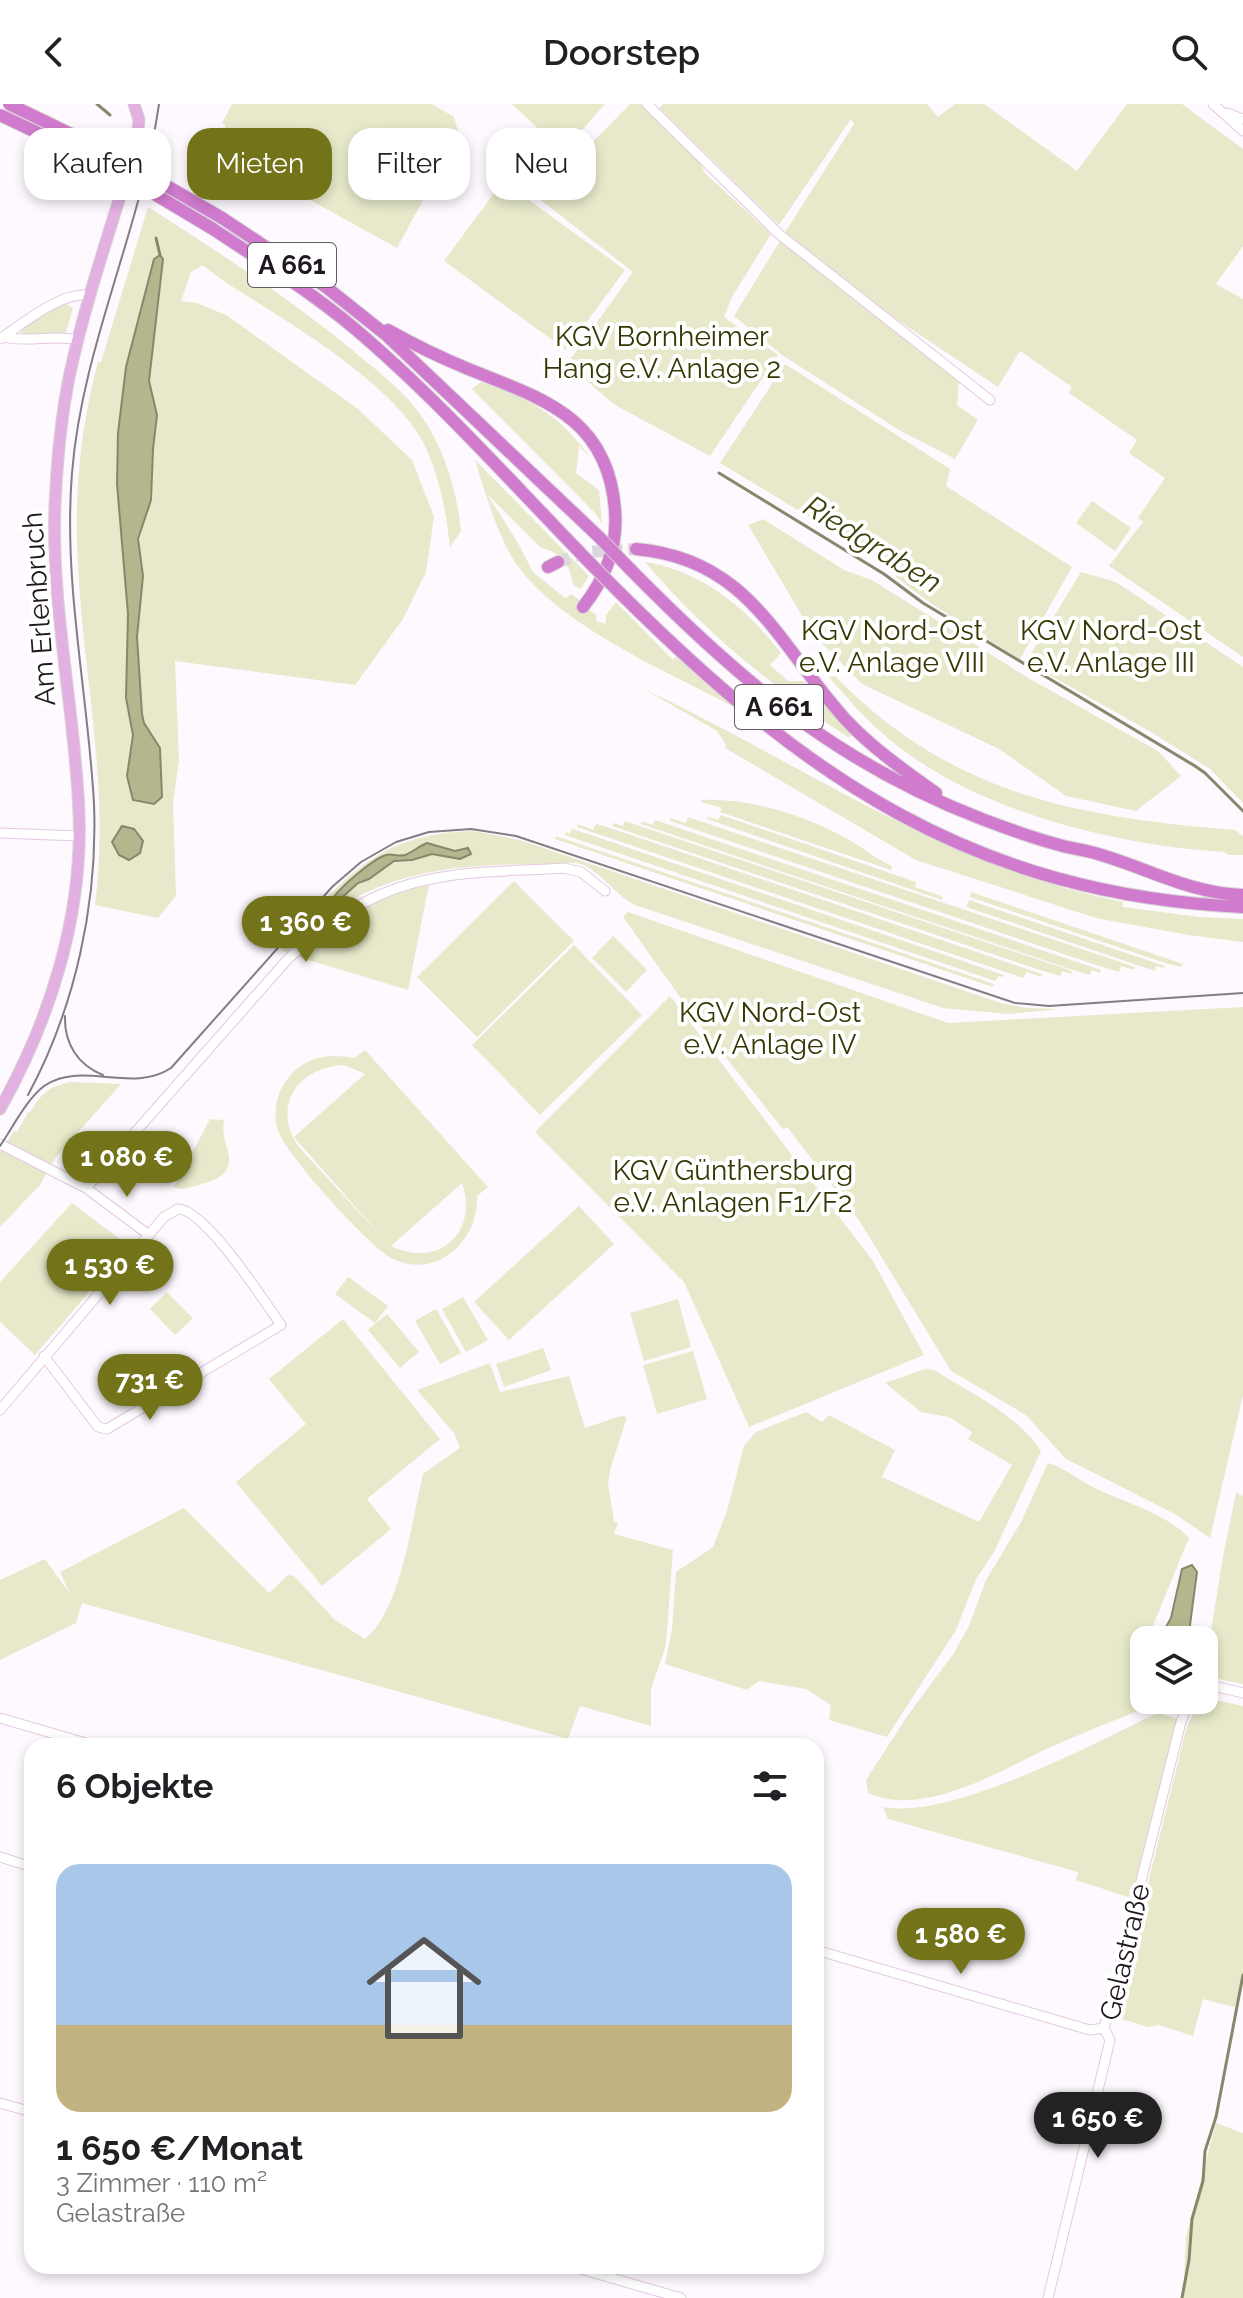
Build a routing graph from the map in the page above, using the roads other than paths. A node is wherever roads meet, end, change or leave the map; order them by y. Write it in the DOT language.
graph roads {
  1 [pos="9,104"];
  2 [pos="134,104"];
  3 [pos="647,104"];
  4 [pos="1213,104"];
  5 [pos="1224,112"];
  6 [pos="0,115"];
  7 [pos="1243,119"];
  8 [pos="1243,131"];
  9 [pos="91,296"];
  10 [pos="361,314"];
  11 [pos="2,338"];
  12 [pos="78,340"];
  13 [pos="990,400"];
  14 [pos="636,549"];
  15 [pos="583,607"];
  16 [pos="955,807"];
  17 [pos="0,833"];
  18 [pos="79,836"];
  19 [pos="605,891"];
  20 [pos="1243,895"];
  21 [pos="1228,900"];
  22 [pos="1243,907"];
  23 [pos="0,1109"];
  24 [pos="0,1144"];
  25 [pos="86,1188"];
  26 [pos="149,1235"];
  27 [pos="44,1356"];
  28 [pos="0,1410"];
  29 [pos="1218,1687"];
  30 [pos="1243,1693"];
  31 [pos="1184,1714"];
  32 [pos="0,1718"];
  33 [pos="69,1738"];
  34 [pos="0,1857"];
  35 [pos="24,1864"];
  36 [pos="824,1952"];
  37 [pos="1104,2028"];
  38 [pos="0,2103"];
  39 [pos="24,2110"];
  40 [pos="598,2274"];
  41 [pos="681,2298"];
  42 [pos="1048,2298"];
  1 -- 10 [label="highway, A 661, bridge"];
  2 -- 9 [label="main road, Am Erlenbruch"];
  3 -- 13 [label="street"];
  4 -- 5 [label="street"];
  5 -- 7 [label="street"];
  5 -- 8 [label="street"];
  6 -- 21 [label="highway, A 661, bridge"];
  9 -- 11 [label="street"];
  9 -- 12 [label="main road, Am Erlenbruch"];
  10 -- 15 [label="highway"];
  10 -- 16 [label="highway, A 661, bridge"];
  11 -- 12 [label="street"];
  12 -- 18 [label="main road, Am Erlenbruch"];
  14 -- 16 [label="highway"];
  16 -- 21 [label="highway, A 661"];
  17 -- 18 [label="street"];
  18 -- 23 [label="main road, Am Erlenbruch"];
  19 -- 25 [label="street"];
  20 -- 21 [label="highway, A 661"];
  21 -- 22 [label="highway, A 661"];
  24 -- 25 [label="street"];
  25 -- 26 [label="street"];
  26 -- 27 [label="street"];
  26 -- 27 [label="street"];
  27 -- 28 [label="street"];
  29 -- 30 [label="street"];
  31 -- 37 [label="street, Gelastraße"];
  32 -- 33 [label="street"];
  34 -- 35 [label="street"];
  36 -- 37 [label="street"];
  37 -- 42 [label="street, Gelastraße"];
  38 -- 39 [label="street"];
  40 -- 41 [label="street"];
}
